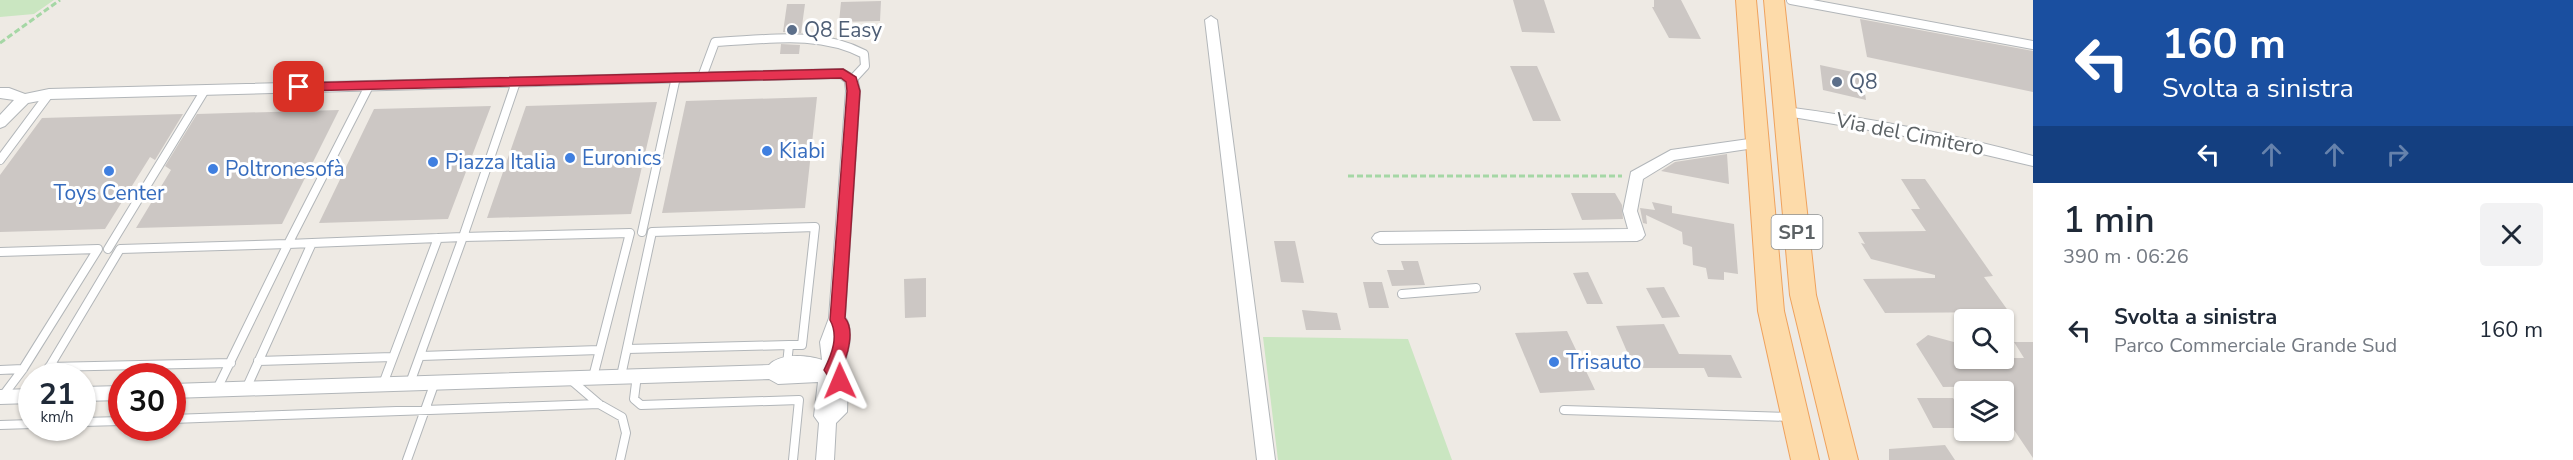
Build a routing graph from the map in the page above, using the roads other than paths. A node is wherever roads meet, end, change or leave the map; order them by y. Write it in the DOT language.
graph roads {
  1 [pos="1746,0"];
  2 [pos="1773,0"];
  3 [pos="1791,0"];
  4 [pos="1211,20"];
  5 [pos="2033,45"];
  6 [pos="676,77"];
  7 [pos="702,77"];
  8 [pos="852,80"];
  9 [pos="516,82"];
  10 [pos="369,86"];
  11 [pos="205,90"];
  12 [pos="0,93"];
  13 [pos="49,94"];
  14 [pos="24,99"];
  15 [pos="1786,112"];
  16 [pos="0,123"];
  17 [pos="1756,143"];
  18 [pos="0,160"];
  19 [pos="2033,161"];
  20 [pos="642,232"];
  21 [pos="652,232"];
  22 [pos="630,233"];
  23 [pos="463,237"];
  24 [pos="438,238"];
  25 [pos="1380,238"];
  26 [pos="312,243"];
  27 [pos="288,244"];
  28 [pos="98,249"];
  29 [pos="108,249"];
  30 [pos="120,249"];
  31 [pos="0,252"];
  32 [pos="1476,288"];
  33 [pos="1402,294"];
  34 [pos="789,345"];
  35 [pos="627,349"];
  36 [pos="599,350"];
  37 [pos="421,356"];
  38 [pos="393,357"];
  39 [pos="258,361"];
  40 [pos="27,363"];
  41 [pos="51,363"];
  42 [pos="231,363"];
  43 [pos="96,366"];
  44 [pos="780,368"];
  45 [pos="18,369"];
  46 [pos="0,370"];
  47 [pos="831,370"];
  48 [pos="18,375"];
  49 [pos="593,376"];
  50 [pos="629,376"];
  51 [pos="567,377"];
  52 [pos="435,382"];
  53 [pos="410,383"];
  54 [pos="383,384"];
  55 [pos="217,389"];
  56 [pos="246,389"];
  57 [pos="186,390"];
  58 [pos="18,396"];
  59 [pos="1,397"];
  60 [pos="599,404"];
  61 [pos="1564,410"];
  62 [pos="424,411"];
  63 [pos="1796,417"];
  64 [pos="186,419"];
  65 [pos="18,424"];
  66 [pos="0,425"];
  67 [pos="408,460"];
  68 [pos="620,460"];
  69 [pos="793,460"];
  70 [pos="825,460"];
  71 [pos="1266,460"];
  72 [pos="1805,460"];
  73 [pos="1844,460"];
  1 -- 17 [label="main road, SP1"];
  2 -- 15 [label="main road, SP1"];
  3 -- 5 [label="lane"];
  4 -- 71 [label="street"];
  6 -- 7 [label="street"];
  6 -- 9 [label="street"];
  6 -- 20 [label="lane"];
  7 -- 8 [label="street"];
  7 -- 8 [label="lane"];
  8 -- 47 [label="street"];
  9 -- 10 [label="street"];
  9 -- 23 [label="lane"];
  10 -- 11 [label="street"];
  10 -- 27 [label="lane"];
  11 -- 13 [label="street"];
  11 -- 29 [label="lane"];
  12 -- 14 [label="street"];
  13 -- 14 [label="street"];
  13 -- 18 [label="lane"];
  14 -- 16 [label="street"];
  15 -- 19 [label="street, Via del Cimitero"];
  15 -- 73 [label="main road, SP1"];
  17 -- 25 [label="street"];
  17 -- 63 [label="main road, SP1"];
  20 -- 21 [label="lane"];
  20 -- 22 [label="lane"];
  21 -- 34 [label="lane"];
  21 -- 35 [label="lane"];
  22 -- 23 [label="lane"];
  22 -- 36 [label="lane"];
  23 -- 24 [label="lane"];
  23 -- 37 [label="lane"];
  24 -- 26 [label="lane"];
  24 -- 38 [label="lane"];
  26 -- 27 [label="lane"];
  26 -- 39 [label="lane"];
  27 -- 30 [label="lane"];
  27 -- 42 [label="lane"];
  28 -- 29 [label="lane"];
  28 -- 31 [label="lane"];
  28 -- 40 [label="lane"];
  29 -- 30 [label="lane"];
  30 -- 41 [label="lane"];
  32 -- 33 [label="lane"];
  34 -- 35 [label="lane"];
  34 -- 44 [label="lane"];
  35 -- 50 [label="lane"];
  36 -- 37 [label="lane"];
  36 -- 49 [label="lane"];
  37 -- 53 [label="lane"];
  38 -- 39 [label="lane"];
  38 -- 54 [label="lane"];
  39 -- 56 [label="lane"];
  42 -- 43 [label="lane"];
  42 -- 55 [label="lane"];
  44 -- 47 [label="street"];
  44 -- 50 [label="street"];
  45 -- 46 [label="lane"];
  47 -- 70 [label="street"];
  48 -- 59 [label="lane"];
  49 -- 50 [label="street"];
  49 -- 51 [label="street"];
  50 -- 69 [label="lane"];
  51 -- 52 [label="street"];
  51 -- 60 [label="lane"];
  52 -- 53 [label="street"];
  52 -- 62 [label="lane"];
  53 -- 54 [label="street"];
  54 -- 56 [label="street"];
  55 -- 56 [label="street"];
  55 -- 57 [label="street"];
  58 -- 59 [label="street"];
  60 -- 62 [label="lane"];
  60 -- 68 [label="lane"];
  61 -- 63 [label="lane"];
  62 -- 64 [label="lane"];
  62 -- 67 [label="lane"];
  63 -- 72 [label="main road, SP1"];
  65 -- 66 [label="lane"];
}
